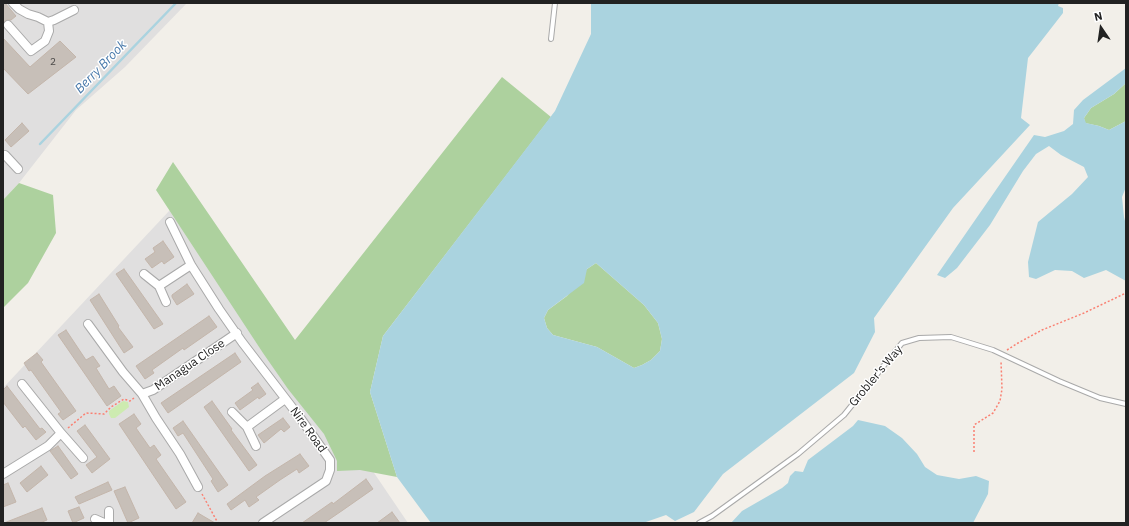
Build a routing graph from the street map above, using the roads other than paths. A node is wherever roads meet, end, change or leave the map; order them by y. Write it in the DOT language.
graph roads {
  1 [pos="12,3"];
  2 [pos="555,3"];
  3 [pos="74,10"];
  4 [pos="48,22"];
  5 [pos="8,25"];
  6 [pos="551,39"];
  7 [pos="4,155"];
  8 [pos="18,168"];
  9 [pos="170,222"];
  10 [pos="191,265"];
  11 [pos="144,274"];
  12 [pos="158,286"];
  13 [pos="166,302"];
  14 [pos="88,324"];
  15 [pos="237,333"];
  16 [pos="22,384"];
  17 [pos="142,394"];
  18 [pos="285,399"];
  19 [pos="1126,404"];
  20 [pos="232,412"];
  21 [pos="247,427"];
  22 [pos="61,433"];
  23 [pos="256,446"];
  24 [pos="83,458"];
  25 [pos="3,474"];
  26 [pos="198,487"];
  27 [pos="110,510"];
  28 [pos="95,519"];
  29 [pos="104,523"];
  30 [pos="108,523"];
  31 [pos="263,523"];
  32 [pos="699,523"];
  1 -- 4 [label="street"];
  2 -- 6 [label="lane"];
  3 -- 4 [label="street"];
  4 -- 5 [label="street"];
  7 -- 8 [label="street"];
  9 -- 10 [label="street, Nire Road"];
  10 -- 12 [label="street"];
  10 -- 15 [label="street, Nire Road"];
  11 -- 12 [label="street"];
  12 -- 13 [label="street"];
  14 -- 17 [label="street, Managua Close"];
  15 -- 17 [label="street, Managua Close"];
  15 -- 18 [label="street, Nire Road"];
  16 -- 22 [label="street"];
  17 -- 26 [label="street, Managua Close"];
  18 -- 21 [label="street, Nire Road"];
  18 -- 31 [label="street, Nire Road"];
  19 -- 32 [label="lane, Grobler's Way"];
  20 -- 21 [label="street"];
  21 -- 23 [label="street"];
  22 -- 24 [label="street"];
  22 -- 25 [label="street"];
  27 -- 30 [label="street"];
  28 -- 29 [label="street"];
}
